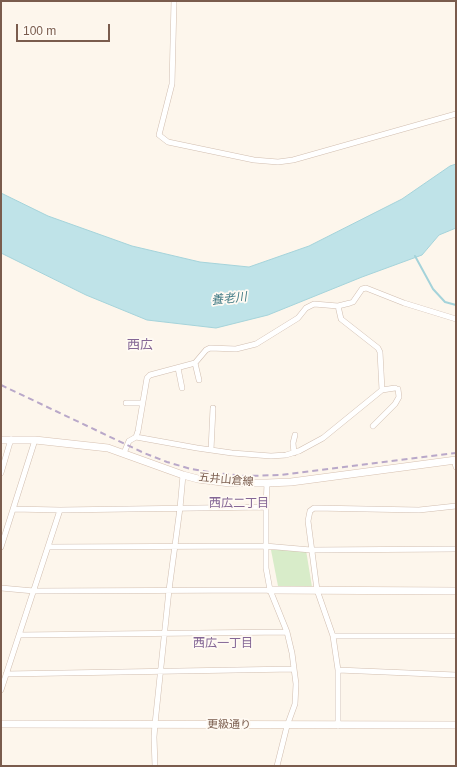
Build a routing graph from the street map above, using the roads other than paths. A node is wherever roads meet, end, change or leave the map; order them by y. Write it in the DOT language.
graph roads {
  1 [pos="174,1"];
  2 [pos="456,114"];
  3 [pos="338,306"];
  4 [pos="456,319"];
  5 [pos="195,363"];
  6 [pos="178,368"];
  7 [pos="199,380"];
  8 [pos="182,388"];
  9 [pos="382,390"];
  10 [pos="126,402"];
  11 [pos="142,403"];
  12 [pos="213,408"];
  13 [pos="373,426"];
  14 [pos="295,435"];
  15 [pos="136,437"];
  16 [pos="1,440"];
  17 [pos="11,440"];
  18 [pos="36,440"];
  19 [pos="211,450"];
  20 [pos="294,452"];
  21 [pos="124,453"];
  22 [pos="455,462"];
  23 [pos="1,473"];
  24 [pos="183,475"];
  25 [pos="267,483"];
  26 [pos="456,506"];
  27 [pos="266,507"];
  28 [pos="180,508"];
  29 [pos="13,509"];
  30 [pos="60,510"];
  31 [pos="266,546"];
  32 [pos="1,547"];
  33 [pos="48,547"];
  34 [pos="175,548"];
  35 [pos="310,550"];
  36 [pos="456,550"];
  37 [pos="1,588"];
  38 [pos="169,590"];
  39 [pos="270,590"];
  40 [pos="317,590"];
  41 [pos="34,591"];
  42 [pos="456,591"];
  43 [pos="286,632"];
  44 [pos="165,634"];
  45 [pos="19,635"];
  46 [pos="333,636"];
  47 [pos="456,636"];
  48 [pos="294,669"];
  49 [pos="338,670"];
  50 [pos="161,671"];
  51 [pos="6,674"];
  52 [pos="456,675"];
  53 [pos="1,690"];
  54 [pos="1,724"];
  55 [pos="155,724"];
  56 [pos="456,725"];
  57 [pos="287,726"];
  58 [pos="338,726"];
  59 [pos="155,766"];
  60 [pos="276,766"];
  1 -- 2 [label="street"];
  3 -- 4 [label="street"];
  3 -- 5 [label="street"];
  3 -- 9 [label="street"];
  5 -- 6 [label="street"];
  5 -- 7 [label="street"];
  6 -- 8 [label="street"];
  6 -- 11 [label="street"];
  9 -- 13 [label="street"];
  9 -- 20 [label="street"];
  10 -- 11 [label="street"];
  11 -- 15 [label="street"];
  12 -- 19 [label="street"];
  14 -- 20 [label="street"];
  15 -- 19 [label="street"];
  15 -- 21 [label="street"];
  16 -- 17 [label="street, 五井山倉線"];
  17 -- 18 [label="street, 五井山倉線"];
  17 -- 23 [label="street"];
  18 -- 21 [label="street, 五井山倉線"];
  18 -- 29 [label="street"];
  19 -- 20 [label="street"];
  21 -- 24 [label="street, 五井山倉線"];
  22 -- 25 [label="street, 五井山倉線"];
  24 -- 25 [label="street, 五井山倉線"];
  24 -- 28 [label="street"];
  25 -- 27 [label="street"];
  26 -- 35 [label="street"];
  27 -- 28 [label="street"];
  27 -- 31 [label="street"];
  28 -- 30 [label="street"];
  28 -- 34 [label="street"];
  29 -- 30 [label="street"];
  29 -- 32 [label="street"];
  30 -- 33 [label="street"];
  31 -- 34 [label="street"];
  31 -- 35 [label="street"];
  31 -- 39 [label="street"];
  33 -- 34 [label="street"];
  33 -- 41 [label="street"];
  34 -- 38 [label="street"];
  35 -- 36 [label="street"];
  35 -- 40 [label="street"];
  37 -- 41 [label="street"];
  38 -- 39 [label="street"];
  38 -- 41 [label="street"];
  38 -- 44 [label="street"];
  39 -- 40 [label="street"];
  39 -- 43 [label="street"];
  40 -- 42 [label="street"];
  40 -- 46 [label="street"];
  41 -- 45 [label="street"];
  43 -- 44 [label="street"];
  43 -- 48 [label="street"];
  44 -- 45 [label="street"];
  44 -- 50 [label="street"];
  45 -- 51 [label="street"];
  46 -- 47 [label="street"];
  46 -- 49 [label="street"];
  48 -- 50 [label="street"];
  48 -- 57 [label="street"];
  49 -- 52 [label="street"];
  49 -- 58 [label="street"];
  50 -- 51 [label="street"];
  50 -- 55 [label="street"];
  51 -- 53 [label="street"];
  54 -- 55 [label="street, 更級通り"];
  55 -- 57 [label="street, 更級通り"];
  55 -- 59 [label="street"];
  56 -- 58 [label="street, 更級通り"];
  57 -- 58 [label="street, 更級通り"];
  57 -- 60 [label="street"];
}
